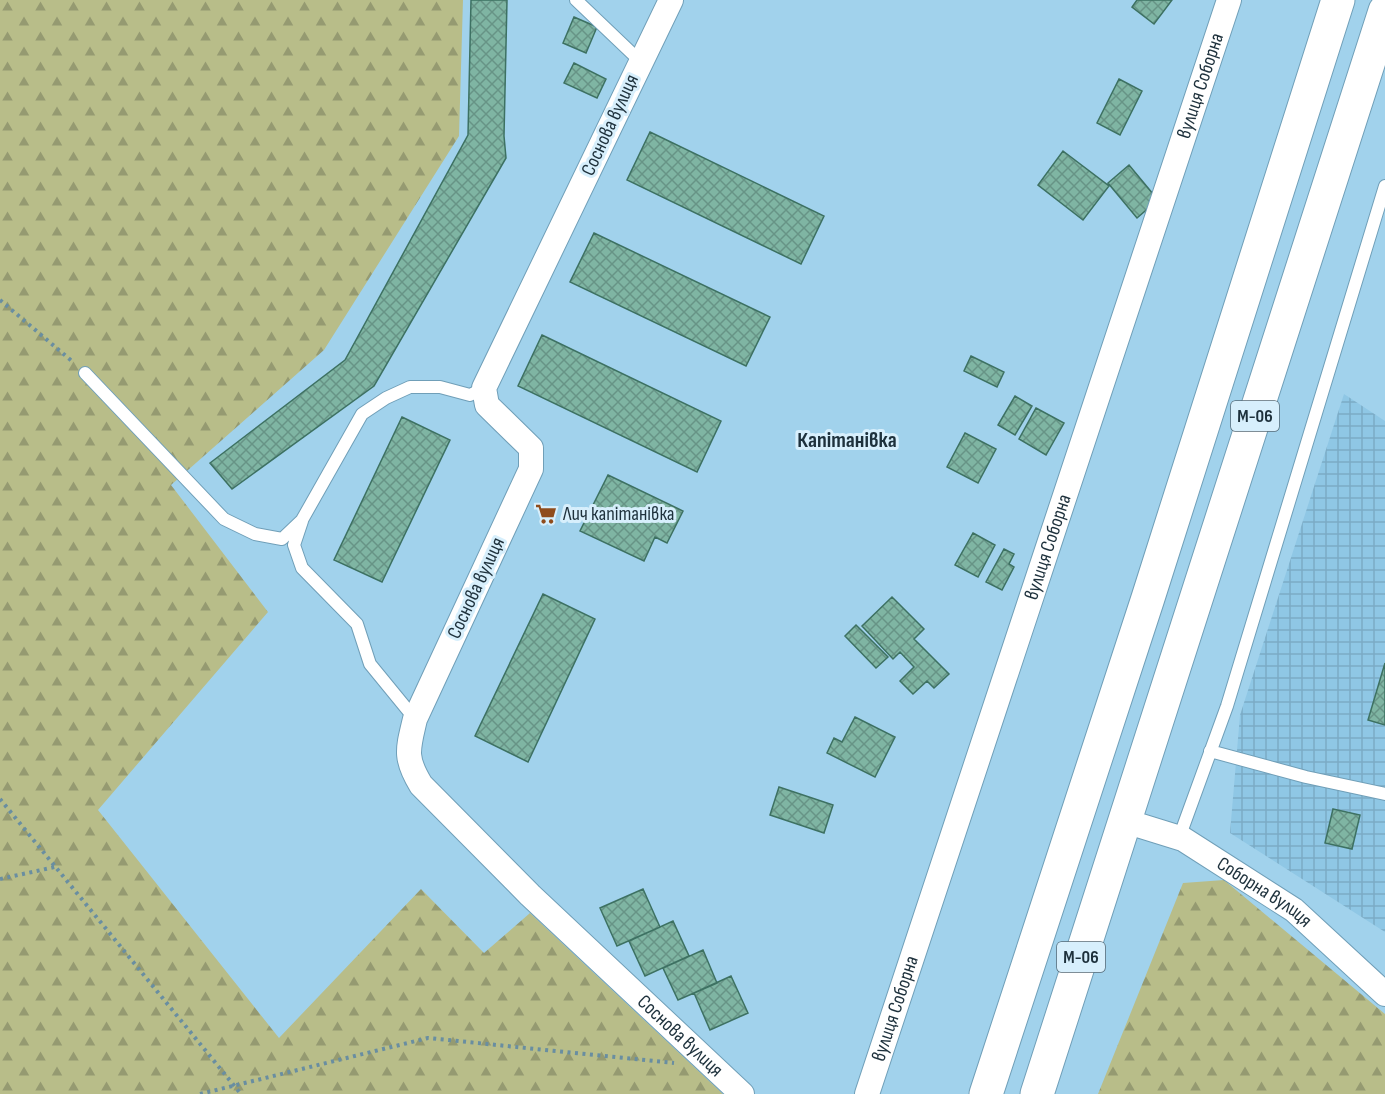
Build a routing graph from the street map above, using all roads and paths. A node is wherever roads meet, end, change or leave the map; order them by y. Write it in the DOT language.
graph roads {
  1 [pos="576,0"];
  2 [pos="671,0"];
  3 [pos="1229,0"];
  4 [pos="1338,0"];
  5 [pos="1385,11"];
  6 [pos="640,62"];
  7 [pos="1385,186"];
  8 [pos="0,300"];
  9 [pos="85,373"];
  10 [pos="484,388"];
  11 [pos="302,520"];
  12 [pos="415,719"];
  13 [pos="1210,751"];
  14 [pos="1385,794"];
  15 [pos="0,799"];
  16 [pos="1125,821"];
  17 [pos="1179,838"];
  18 [pos="55,867"];
  19 [pos="0,879"];
  20 [pos="1385,994"];
  21 [pos="714,1067"];
  22 [pos="234,1086"];
  23 [pos="200,1094"];
  24 [pos="241,1094"];
  25 [pos="742,1094"];
  26 [pos="867,1094"];
  27 [pos="986,1094"];
  28 [pos="1037,1094"];
  1 -- 6 [label="lane"];
  2 -- 6 [label="street, Соснова вулиця"];
  3 -- 26 [label="street, вулиця Соборна"];
  4 -- 27 [label="highway, М-06"];
  5 -- 16 [label="highway, М-06"];
  6 -- 10 [label="street, Соснова вулиця"];
  7 -- 13 [label="lane"];
  8 -- 9 [label="path"];
  9 -- 11 [label="lane"];
  10 -- 11 [label="lane"];
  10 -- 12 [label="street, Соснова вулиця"];
  11 -- 12 [label="lane"];
  12 -- 21 [label="street, Соснова вулиця"];
  13 -- 14 [label="lane"];
  13 -- 17 [label="lane"];
  15 -- 18 [label="path"];
  16 -- 17 [label="street, Соборна вулиця"];
  16 -- 28 [label="highway, М-06"];
  17 -- 20 [label="street, Соборна вулиця"];
  18 -- 19 [label="path"];
  18 -- 22 [label="path"];
  21 -- 22 [label="path"];
  21 -- 25 [label="street, Соснова вулиця"];
  22 -- 23 [label="path"];
  22 -- 24 [label="path"];
}
